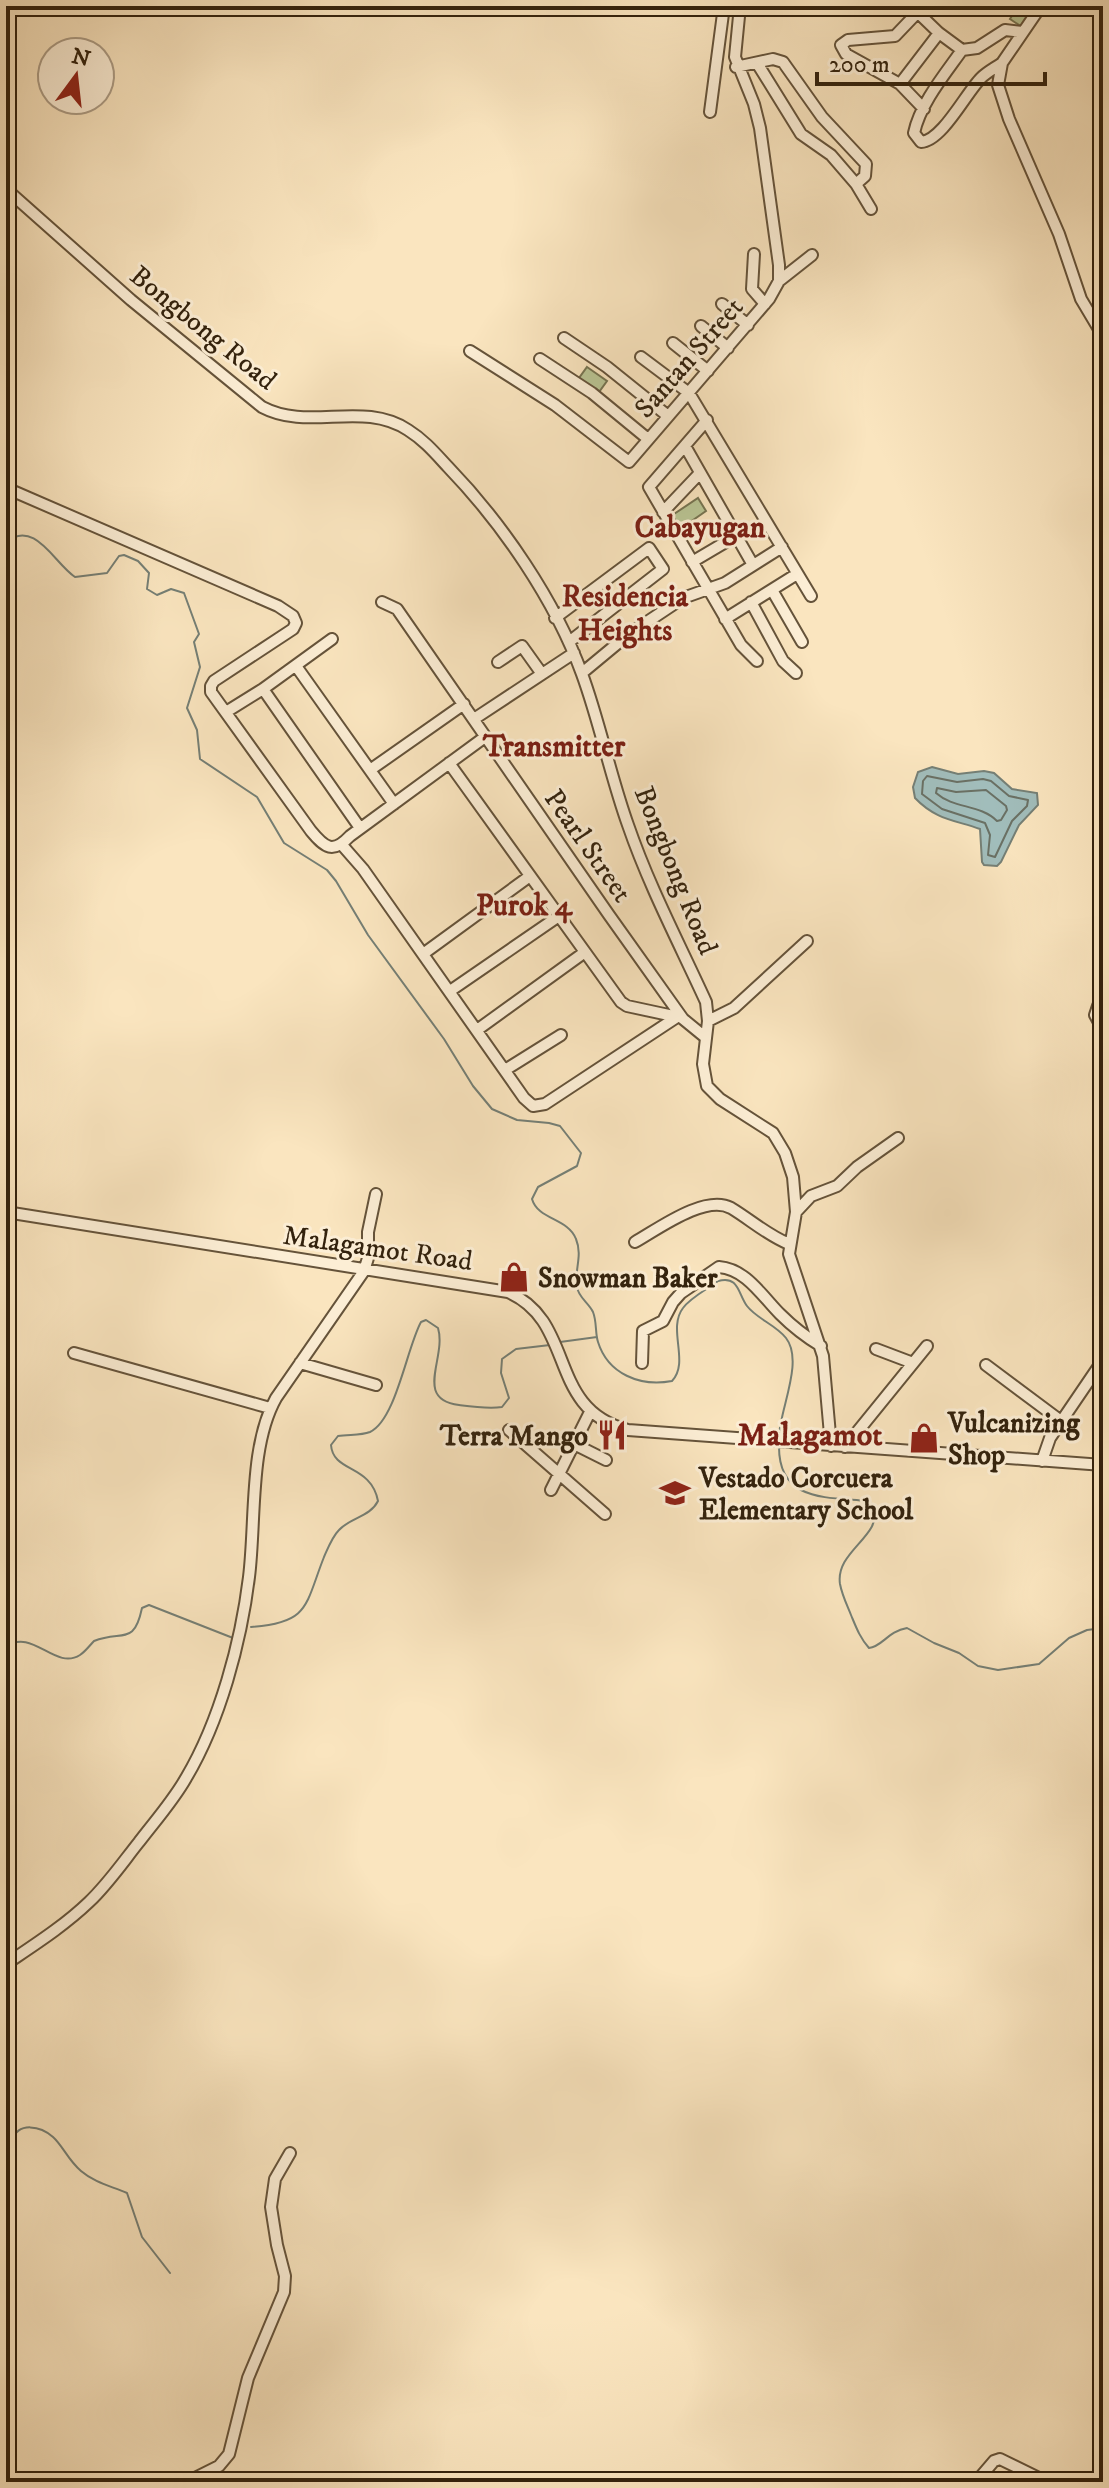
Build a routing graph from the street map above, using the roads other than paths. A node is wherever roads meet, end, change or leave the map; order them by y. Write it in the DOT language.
graph roads {
  1 [pos="724,6"];
  2 [pos="740,6"];
  3 [pos="1041,6"];
  4 [pos="917,8"];
  5 [pos="1022,32"];
  6 [pos="939,33"];
  7 [pos="962,50"];
  8 [pos="757,63"];
  9 [pos="1002,63"];
  10 [pos="736,67"];
  11 [pos="900,84"];
  12 [pos="924,109"];
  13 [pos="710,112"];
  14 [pos="856,184"];
  15 [pos="6,189"];
  16 [pos="871,209"];
  17 [pos="754,254"];
  18 [pos="812,255"];
  19 [pos="779,281"];
  20 [pos="722,304"];
  21 [pos="765,304"];
  22 [pos="748,325"];
  23 [pos="701,326"];
  24 [pos="1103,336"];
  25 [pos="564,338"];
  26 [pos="673,343"];
  27 [pos="728,348"];
  28 [pos="470,351"];
  29 [pos="641,357"];
  30 [pos="540,359"];
  31 [pos="708,371"];
  32 [pos="689,393"];
  33 [pos="668,416"];
  34 [pos="707,420"];
  35 [pos="648,439"];
  36 [pos="685,446"];
  37 [pos="700,473"];
  38 [pos="6,488"];
  39 [pos="663,512"];
  40 [pos="736,536"];
  41 [pos="782,547"];
  42 [pos="692,562"];
  43 [pos="753,565"];
  44 [pos="797,574"];
  45 [pos="708,590"];
  46 [pos="772,590"];
  47 [pos="811,596"];
  48 [pos="382,602"];
  49 [pos="751,602"];
  50 [pos="555,618"];
  51 [pos="725,619"];
  52 [pos="332,639"];
  53 [pos="569,642"];
  54 [pos="802,642"];
  55 [pos="574,653"];
  56 [pos="757,661"];
  57 [pos="498,662"];
  58 [pos="296,666"];
  59 [pos="582,673"];
  60 [pos="796,673"];
  61 [pos="542,674"];
  62 [pos="263,689"];
  63 [pos="464,704"];
  64 [pos="226,712"];
  65 [pos="474,719"];
  66 [pos="485,737"];
  67 [pos="449,763"];
  68 [pos="370,770"];
  69 [pos="394,804"];
  70 [pos="360,828"];
  71 [pos="342,845"];
  72 [pos="530,876"];
  73 [pos="559,916"];
  74 [pos="807,941"];
  75 [pos="585,952"];
  76 [pos="423,954"];
  77 [pos="450,991"];
  78 [pos="1103,1000"];
  79 [pos="680,1018"];
  80 [pos="708,1021"];
  81 [pos="477,1030"];
  82 [pos="1103,1030"];
  83 [pos="561,1035"];
  84 [pos="705,1037"];
  85 [pos="505,1070"];
  86 [pos="898,1138"];
  87 [pos="376,1194"];
  88 [pos="6,1212"];
  89 [pos="796,1212"];
  90 [pos="635,1242"];
  91 [pos="789,1244"];
  92 [pos="364,1271"];
  93 [pos="821,1346"];
  94 [pos="927,1346"];
  95 [pos="876,1349"];
  96 [pos="74,1353"];
  97 [pos="1103,1360"];
  98 [pos="300,1363"];
  99 [pos="642,1363"];
  100 [pos="913,1363"];
  101 [pos="986,1365"];
  102 [pos="376,1385"];
  103 [pos="270,1408"];
  104 [pos="590,1412"];
  105 [pos="1061,1421"];
  106 [pos="509,1430"];
  107 [pos="576,1445"];
  108 [pos="831,1446"];
  109 [pos="845,1447"];
  110 [pos="606,1460"];
  111 [pos="1042,1461"];
  112 [pos="1103,1465"];
  113 [pos="560,1475"];
  114 [pos="551,1490"];
  115 [pos="605,1514"];
  116 [pos="6,1964"];
  117 [pos="290,2153"];
  118 [pos="187,2482"];
  119 [pos="976,2482"];
  120 [pos="1047,2482"];
  1 -- 13 [label="street"];
  2 -- 10 [label="street"];
  3 -- 5 [label="street"];
  4 -- 6 [label="street"];
  4 -- 11 [label="street"];
  5 -- 7 [label="street"];
  5 -- 9 [label="street"];
  6 -- 7 [label="street"];
  6 -- 11 [label="street"];
  7 -- 12 [label="street"];
  8 -- 10 [label="street"];
  8 -- 14 [label="street"];
  8 -- 14 [label="street"];
  9 -- 12 [label="street"];
  9 -- 24 [label="street"];
  10 -- 19 [label="street"];
  11 -- 12 [label="street"];
  14 -- 16 [label="street"];
  15 -- 50 [label="street, Bongbong Road"];
  17 -- 21 [label="street"];
  18 -- 19 [label="street"];
  19 -- 21 [label="street, Santan Street"];
  20 -- 22 [label="street"];
  21 -- 22 [label="street, Santan Street"];
  22 -- 27 [label="street, Santan Street"];
  23 -- 27 [label="street"];
  25 -- 33 [label="street"];
  26 -- 31 [label="street"];
  27 -- 31 [label="street, Santan Street"];
  28 -- 35 [label="street, Santan Street"];
  29 -- 32 [label="street"];
  30 -- 35 [label="street"];
  31 -- 32 [label="street, Santan Street"];
  32 -- 33 [label="street, Santan Street"];
  32 -- 34 [label="street"];
  33 -- 35 [label="street, Santan Street"];
  34 -- 36 [label="street"];
  34 -- 41 [label="street"];
  36 -- 37 [label="street"];
  36 -- 39 [label="street"];
  37 -- 39 [label="street"];
  37 -- 40 [label="street"];
  38 -- 64 [label="street"];
  39 -- 42 [label="street"];
  40 -- 42 [label="street"];
  40 -- 43 [label="street"];
  41 -- 43 [label="street"];
  41 -- 44 [label="street"];
  42 -- 45 [label="street"];
  43 -- 45 [label="street"];
  44 -- 46 [label="street"];
  44 -- 47 [label="street"];
  45 -- 51 [label="street"];
  45 -- 59 [label="street"];
  46 -- 49 [label="street"];
  46 -- 54 [label="street"];
  48 -- 63 [label="street, Pearl Street"];
  49 -- 51 [label="street"];
  49 -- 60 [label="street"];
  50 -- 53 [label="street, Bongbong Road"];
  50 -- 53 [label="street"];
  51 -- 56 [label="street"];
  52 -- 58 [label="street"];
  53 -- 55 [label="street, Bongbong Road"];
  55 -- 59 [label="street, Bongbong Road"];
  55 -- 61 [label="street"];
  57 -- 61 [label="street"];
  58 -- 62 [label="street"];
  58 -- 68 [label="street"];
  59 -- 80 [label="street, Bongbong Road"];
  61 -- 65 [label="street"];
  62 -- 64 [label="street"];
  62 -- 70 [label="street"];
  63 -- 65 [label="street, Pearl Street"];
  63 -- 68 [label="street"];
  64 -- 71 [label="street"];
  65 -- 66 [label="street, Pearl Street"];
  66 -- 67 [label="street"];
  66 -- 79 [label="street, Pearl Street"];
  67 -- 69 [label="street"];
  67 -- 72 [label="street"];
  68 -- 69 [label="street"];
  69 -- 70 [label="street"];
  70 -- 71 [label="street"];
  71 -- 76 [label="street"];
  72 -- 73 [label="street"];
  72 -- 76 [label="street"];
  73 -- 75 [label="street"];
  73 -- 77 [label="street"];
  74 -- 80 [label="street"];
  75 -- 79 [label="street"];
  75 -- 81 [label="street"];
  76 -- 77 [label="street"];
  77 -- 81 [label="street"];
  78 -- 82 [label="street"];
  79 -- 84 [label="street, Pearl Street"];
  79 -- 85 [label="street"];
  80 -- 84 [label="street, Bongbong Road"];
  81 -- 85 [label="street"];
  83 -- 85 [label="street"];
  84 -- 89 [label="street, Bongbong Road"];
  86 -- 89 [label="street"];
  87 -- 92 [label="street"];
  88 -- 92 [label="street, Malagamot Road"];
  89 -- 91 [label="street, Bongbong Road"];
  90 -- 91 [label="street"];
  91 -- 93 [label="street, Bongbong Road"];
  92 -- 98 [label="street"];
  92 -- 104 [label="street, Malagamot Road"];
  93 -- 99 [label="street"];
  93 -- 108 [label="street, Bongbong Road"];
  94 -- 100 [label="street"];
  95 -- 100 [label="street"];
  96 -- 103 [label="street"];
  97 -- 105 [label="street"];
  98 -- 102 [label="street"];
  98 -- 103 [label="street"];
  100 -- 109 [label="street"];
  101 -- 105 [label="street"];
  103 -- 116 [label="street"];
  104 -- 107 [label="street"];
  104 -- 108 [label="street"];
  105 -- 111 [label="street"];
  106 -- 113 [label="street"];
  107 -- 110 [label="street"];
  107 -- 113 [label="street"];
  108 -- 109 [label="street"];
  109 -- 111 [label="street"];
  111 -- 112 [label="street"];
  113 -- 114 [label="street"];
  113 -- 115 [label="street"];
  117 -- 118 [label="street"];
  119 -- 120 [label="street"];
}
